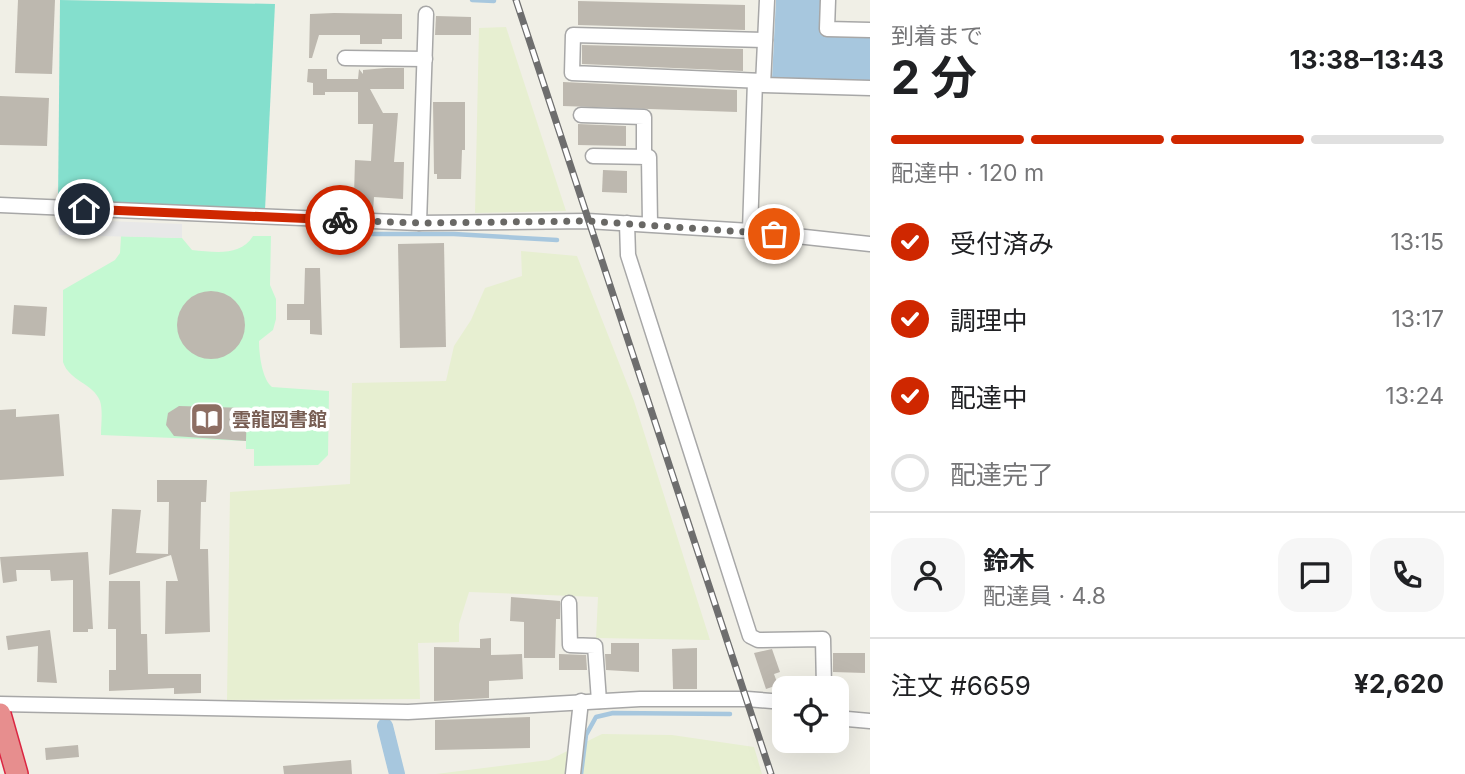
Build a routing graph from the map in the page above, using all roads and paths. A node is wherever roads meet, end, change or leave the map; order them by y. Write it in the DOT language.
graph roads {
  1 [pos="767,0"];
  2 [pos="828,0"];
  3 [pos="426,13"];
  4 [pos="870,30"];
  5 [pos="765,40"];
  6 [pos="345,58"];
  7 [pos="425,60"];
  8 [pos="759,81"];
  9 [pos="870,88"];
  10 [pos="581,115"];
  11 [pos="593,156"];
  12 [pos="644,157"];
  13 [pos="0,205"];
  14 [pos="419,223"];
  15 [pos="628,223"];
  16 [pos="650,225"];
  17 [pos="750,231"];
  18 [pos="870,244"];
  19 [pos="569,603"];
  20 [pos="824,676"];
  21 [pos="581,701"];
  22 [pos="599,701"];
  23 [pos="772,701"];
  24 [pos="0,704"];
  25 [pos="0,714"];
  26 [pos="849,719"];
  27 [pos="870,721"];
  28 [pos="17,774"];
  29 [pos="573,774"];
  1 -- 5 [label="street"];
  2 -- 4 [label="street"];
  3 -- 7 [label="street"];
  5 -- 8 [label="street"];
  5 -- 8 [label="street"];
  6 -- 7 [label="street"];
  7 -- 14 [label="street"];
  8 -- 9 [label="street"];
  8 -- 17 [label="street"];
  10 -- 12 [label="street"];
  11 -- 12 [label="street"];
  12 -- 16 [label="street"];
  13 -- 14 [label="street"];
  14 -- 15 [label="street"];
  15 -- 16 [label="street"];
  15 -- 20 [label="street"];
  16 -- 17 [label="street"];
  17 -- 18 [label="street"];
  19 -- 22 [label="street"];
  21 -- 22 [label="street"];
  21 -- 24 [label="street"];
  21 -- 29 [label="street"];
  22 -- 23 [label="street"];
  25 -- 28 [label="highway"];
  26 -- 27 [label="street"];
}
